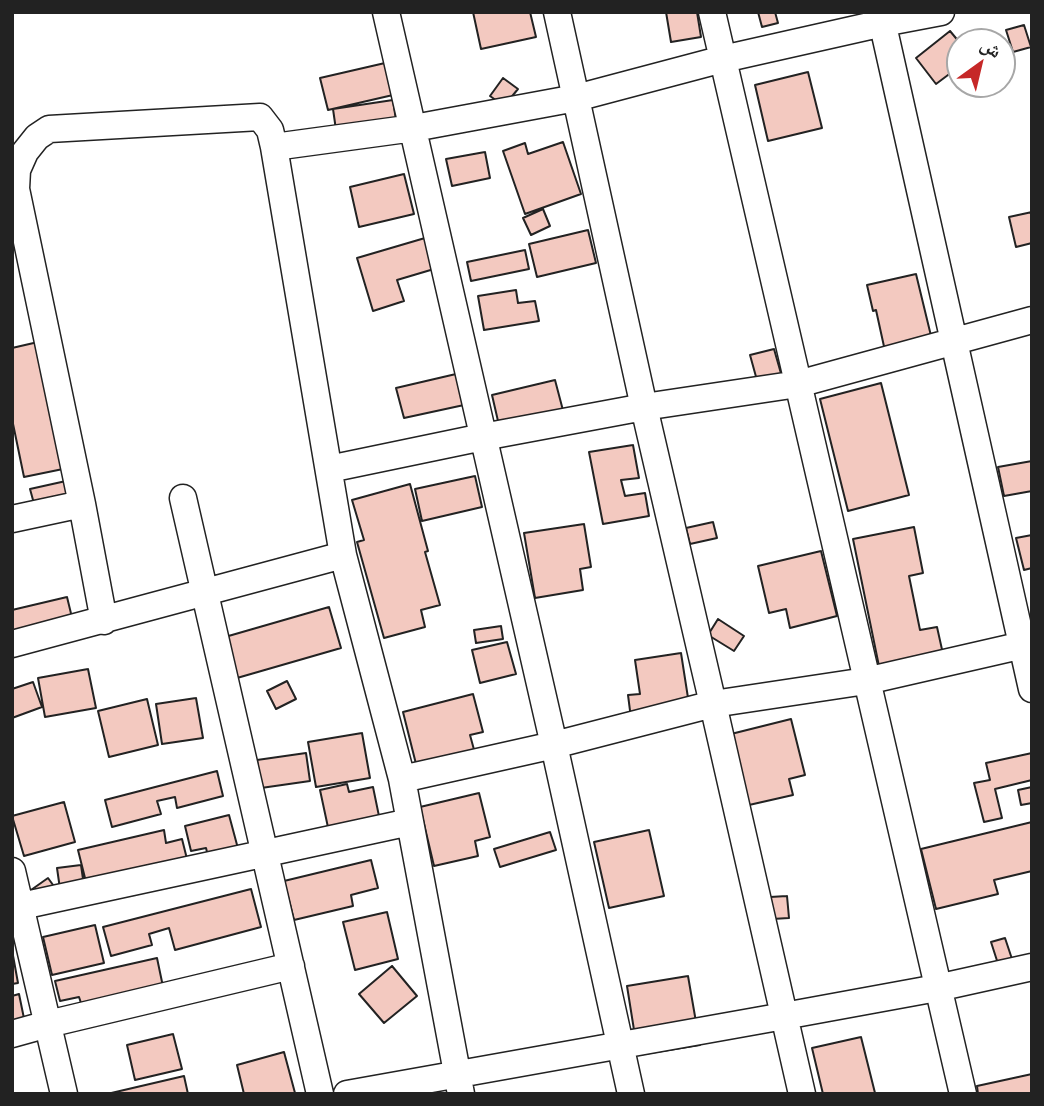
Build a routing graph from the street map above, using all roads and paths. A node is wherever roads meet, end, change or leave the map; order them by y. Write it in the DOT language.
graph roads {
  1 [pos="386,12"];
  2 [pos="557,12"];
  3 [pos="712,12"];
  4 [pos="941,12"];
  5 [pos="881,18"];
  6 [pos="723,60"];
  7 [pos="576,98"];
  8 [pos="414,128"];
  9 [pos="274,147"];
  10 [pos="1032,320"];
  11 [pos="954,341"];
  12 [pos="798,384"];
  13 [pos="644,407"];
  14 [pos="483,437"];
  15 [pos="329,469"];
  16 [pos="183,498"];
  17 [pos="82,504"];
  18 [pos="12,519"];
  19 [pos="343,555"];
  20 [pos="205,591"];
  21 [pos="104,621"];
  22 [pos="12,645"];
  23 [pos="1027,645"];
  24 [pos="866,681"];
  25 [pos="1032,689"];
  26 [pos="713,704"];
  27 [pos="555,746"];
  28 [pos="402,779"];
  29 [pos="410,822"];
  30 [pos="265,853"];
  31 [pos="12,871"];
  32 [pos="17,908"];
  33 [pos="291,966"];
  34 [pos="1032,967"];
  35 [pos="937,988"];
  36 [pos="784,1016"];
  37 [pos="48,1024"];
  38 [pos="12,1034"];
  39 [pos="620,1046"];
  40 [pos="459,1084"];
  41 [pos="64,1094"];
  42 [pos="320,1094"];
  43 [pos="347,1094"];
  44 [pos="631,1094"];
  45 [pos="802,1094"];
  46 [pos="963,1094"];
  1 -- 8 [label="street"];
  2 -- 7 [label="street"];
  3 -- 6 [label="street"];
  4 -- 5 [label="street"];
  5 -- 6 [label="street"];
  5 -- 11 [label="street"];
  6 -- 7 [label="street"];
  6 -- 12 [label="street"];
  7 -- 8 [label="street"];
  7 -- 13 [label="street"];
  8 -- 9 [label="street"];
  8 -- 14 [label="street"];
  9 -- 15 [label="street"];
  9 -- 17 [label="street"];
  10 -- 11 [label="street"];
  11 -- 12 [label="street"];
  11 -- 23 [label="street"];
  12 -- 13 [label="street"];
  12 -- 24 [label="street"];
  13 -- 14 [label="street"];
  13 -- 26 [label="street"];
  14 -- 15 [label="street"];
  14 -- 27 [label="street"];
  15 -- 19 [label="street"];
  16 -- 20 [label="street"];
  17 -- 18 [label="street"];
  17 -- 21 [label="street"];
  19 -- 20 [label="street"];
  19 -- 28 [label="street"];
  20 -- 21 [label="street"];
  20 -- 30 [label="street"];
  21 -- 22 [label="street"];
  23 -- 24 [label="street"];
  23 -- 25 [label="street"];
  24 -- 26 [label="street"];
  24 -- 35 [label="street"];
  26 -- 27 [label="street"];
  26 -- 36 [label="street"];
  27 -- 28 [label="street"];
  27 -- 39 [label="street"];
  28 -- 29 [label="street"];
  29 -- 30 [label="street"];
  29 -- 40 [label="street"];
  30 -- 32 [label="street"];
  30 -- 33 [label="street"];
  31 -- 32 [label="street"];
  32 -- 37 [label="street"];
  33 -- 37 [label="street"];
  33 -- 42 [label="street"];
  34 -- 35 [label="street"];
  35 -- 36 [label="street"];
  35 -- 46 [label="street"];
  36 -- 39 [label="street"];
  36 -- 45 [label="street"];
  37 -- 38 [label="street"];
  37 -- 41 [label="street"];
  39 -- 40 [label="street"];
  39 -- 44 [label="street"];
  40 -- 43 [label="street"];
}
